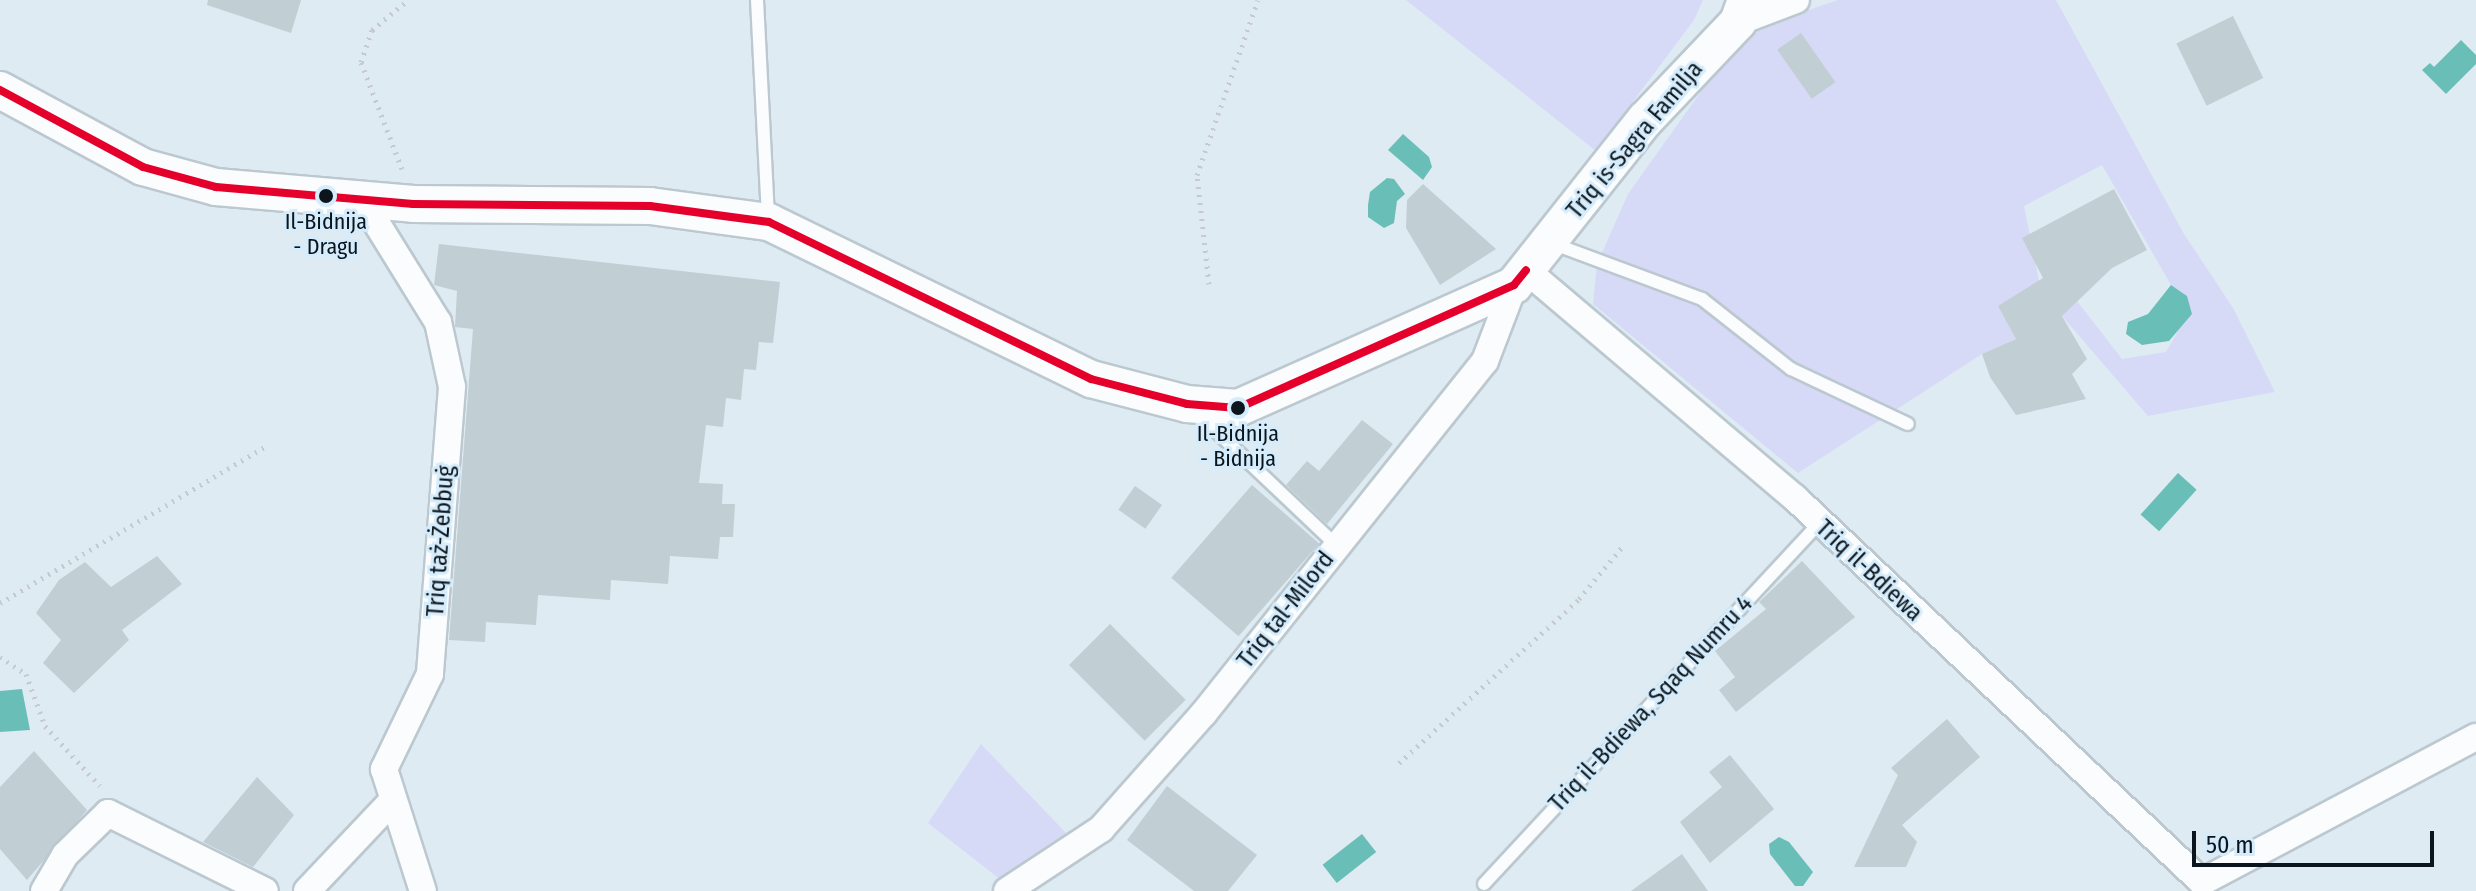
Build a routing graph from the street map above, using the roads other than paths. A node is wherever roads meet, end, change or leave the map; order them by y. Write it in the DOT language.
graph roads {
  1 [pos="757,0"];
  2 [pos="1796,0"];
  3 [pos="1742,11"];
  4 [pos="0,90"];
  5 [pos="361,198"];
  6 [pos="769,222"];
  7 [pos="1550,242"];
  8 [pos="1520,278"];
  9 [pos="1187,404"];
  10 [pos="1908,424"];
  11 [pos="1819,524"];
  12 [pos="1337,546"];
  13 [pos="2476,737"];
  14 [pos="392,801"];
  15 [pos="1484,884"];
  16 [pos="44,891"];
  17 [pos="265,891"];
  18 [pos="307,891"];
  19 [pos="423,891"];
  20 [pos="1007,891"];
  1 -- 6 [label="lane"];
  2 -- 3 [label="street, Triq is-Sagra Familja"];
  3 -- 7 [label="street, Triq is-Sagra Familja"];
  4 -- 5 [label="street"];
  5 -- 6 [label="street"];
  5 -- 14 [label="street, Triq taż-Żebbuġ"];
  6 -- 9 [label="street"];
  7 -- 8 [label="street, Triq is-Sagra Familja"];
  7 -- 10 [label="lane"];
  8 -- 9 [label="street"];
  8 -- 11 [label="street, Triq il-Bdiewa"];
  8 -- 12 [label="street, Triq tal-Milord"];
  9 -- 12 [label="lane"];
  11 -- 13 [label="street, Triq il-Bdiewa"];
  11 -- 15 [label="lane, Triq il-Bdiewa, Sqaq Numru 4"];
  12 -- 20 [label="street, Triq tal-Milord"];
  14 -- 18 [label="street"];
  14 -- 19 [label="street, Triq taż-Żebbuġ"];
  16 -- 17 [label="street"];
}
